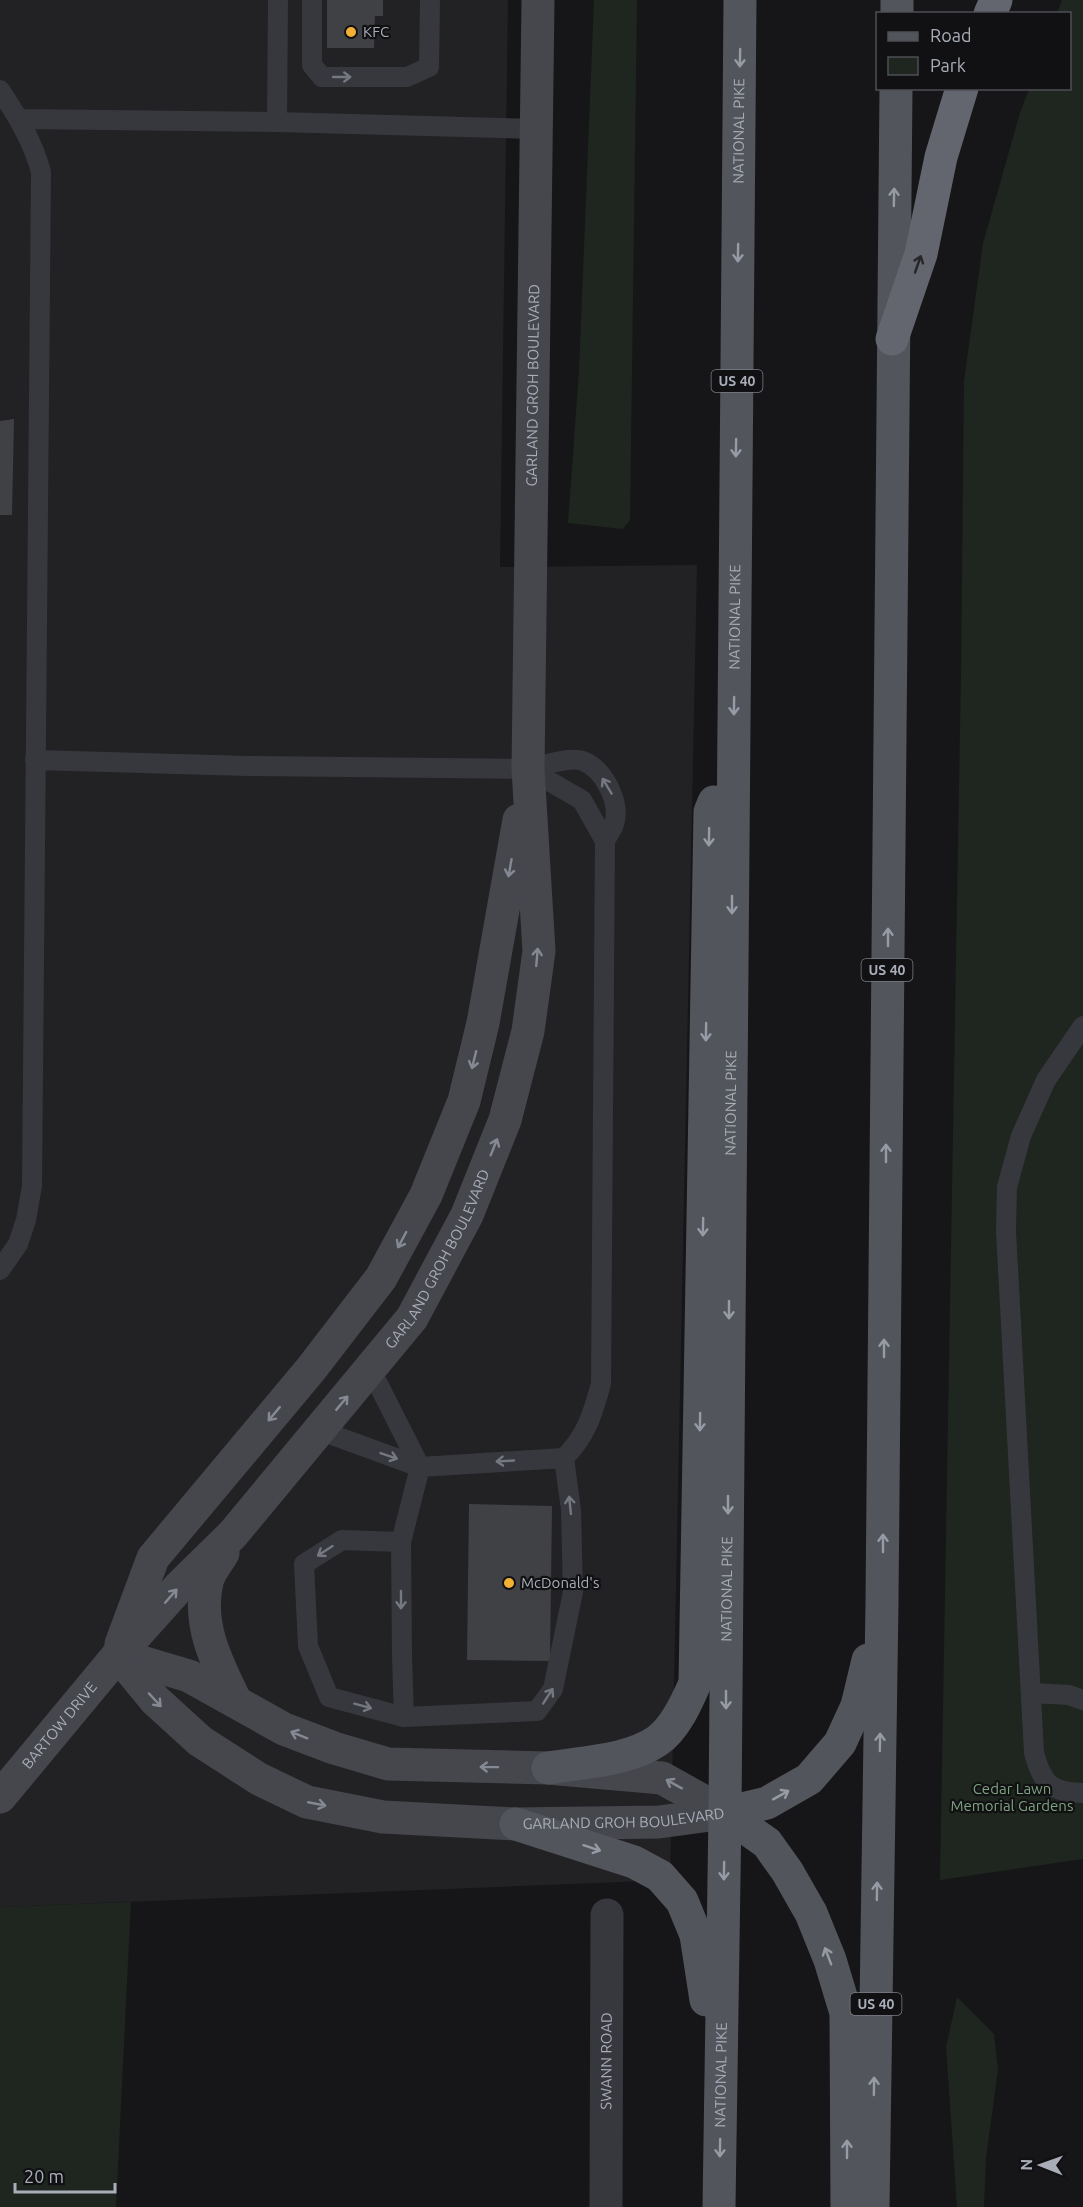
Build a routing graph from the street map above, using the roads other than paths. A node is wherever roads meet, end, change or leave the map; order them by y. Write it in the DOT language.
graph roads {
  1 [pos="278,0"];
  2 [pos="312,0"];
  3 [pos="430,0"];
  4 [pos="538,0"];
  5 [pos="740,0"];
  6 [pos="0,90"];
  7 [pos="896,90"];
  8 [pos="961,90"];
  9 [pos="19,119"];
  10 [pos="277,122"];
  11 [pos="536,129"];
  12 [pos="892,339"];
  13 [pos="35,760"];
  14 [pos="733,762"];
  15 [pos="528,770"];
  16 [pos="605,841"];
  17 [pos="1083,1026"];
  18 [pos="0,1270"];
  19 [pos="370,1368"];
  20 [pos="319,1430"];
  21 [pos="564,1458"];
  22 [pos="420,1467"];
  23 [pos="233,1534"];
  24 [pos="401,1542"];
  25 [pos="882,1602"];
  26 [pos="118,1655"];
  27 [pos="1032,1693"];
  28 [pos="235,1700"];
  29 [pos="1083,1700"];
  30 [pos="404,1717"];
  31 [pos="548,1768"];
  32 [pos="1083,1793"];
  33 [pos="0,1797"];
  34 [pos="725,1812"];
  35 [pos="516,1824"];
  36 [pos="607,1915"];
  37 [pos="720,2090"];
  38 [pos="606,2207"];
  39 [pos="719,2207"];
  40 [pos="847,2207"];
  41 [pos="873,2207"];
  1 -- 10 [label="lane"];
  2 -- 3 [label="lane, one-way"];
  4 -- 11 [label="street, GARLAND GROH BOULEVARD"];
  5 -- 14 [label="main road, NATIONAL PIKE / US 40, one-way"];
  6 -- 9 [label="lane"];
  12 -- 7 [label="main road, US 40, one-way"];
  12 -- 8 [label="highway, one-way"];
  9 -- 10 [label="lane"];
  9 -- 13 [label="lane"];
  10 -- 11 [label="lane"];
  11 -- 15 [label="street, GARLAND GROH BOULEVARD"];
  25 -- 12 [label="main road, US 40, one-way"];
  13 -- 15 [label="lane"];
  13 -- 18 [label="lane"];
  14 -- 31 [label="main road, one-way"];
  14 -- 34 [label="main road, NATIONAL PIKE / US 40, one-way"];
  15 -- 16 [label="lane"];
  16 -- 15 [label="lane, one-way"];
  19 -- 15 [label="street, GARLAND GROH BOULEVARD, one-way"];
  15 -- 26 [label="street, GARLAND GROH BOULEVARD, one-way"];
  16 -- 21 [label="lane"];
  17 -- 27 [label="lane"];
  20 -- 19 [label="street, GARLAND GROH BOULEVARD, one-way"];
  19 -- 22 [label="lane"];
  20 -- 22 [label="lane, one-way"];
  20 -- 23 [label="street, GARLAND GROH BOULEVARD"];
  21 -- 22 [label="lane, one-way"];
  30 -- 21 [label="lane, one-way"];
  22 -- 24 [label="lane"];
  26 -- 23 [label="street, GARLAND GROH BOULEVARD, one-way"];
  23 -- 28 [label="street"];
  24 -- 30 [label="lane, one-way"];
  24 -- 30 [label="lane, one-way"];
  34 -- 25 [label="main road, one-way"];
  41 -- 25 [label="main road, US 40, one-way"];
  26 -- 28 [label="street, GARLAND GROH BOULEVARD"];
  26 -- 33 [label="street, BARTOW DRIVE"];
  26 -- 35 [label="street, GARLAND GROH BOULEVARD, one-way"];
  27 -- 29 [label="lane"];
  27 -- 32 [label="lane"];
  31 -- 28 [label="street, GARLAND GROH BOULEVARD, one-way"];
  34 -- 31 [label="street, GARLAND GROH BOULEVARD, one-way"];
  34 -- 35 [label="street, GARLAND GROH BOULEVARD"];
  34 -- 37 [label="main road, NATIONAL PIKE / US 40, one-way"];
  40 -- 34 [label="main road, one-way"];
  35 -- 37 [label="main road, one-way"];
  36 -- 38 [label="street, SWANN ROAD"];
  37 -- 39 [label="main road, NATIONAL PIKE / US 40, one-way"];
}
